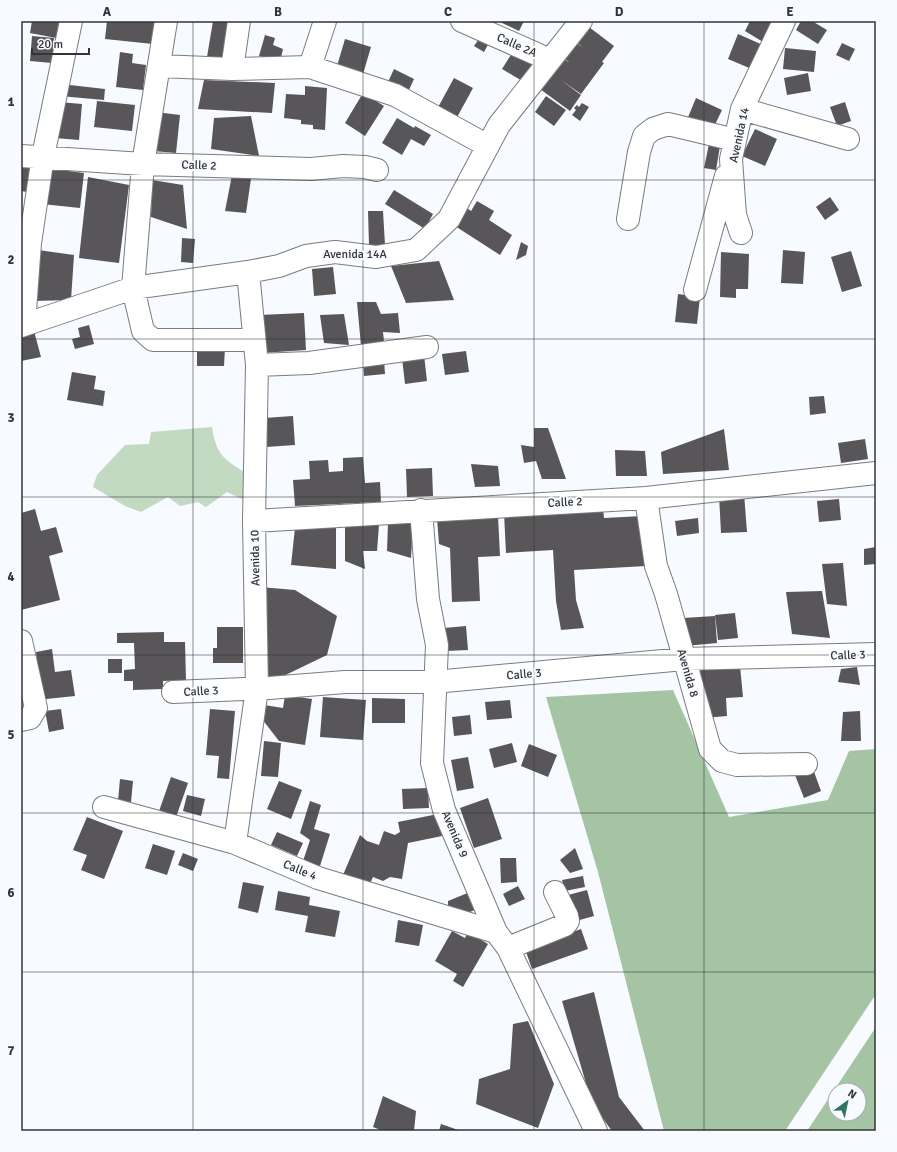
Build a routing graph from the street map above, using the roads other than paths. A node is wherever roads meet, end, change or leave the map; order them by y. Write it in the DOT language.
graph roads {
  1 [pos="71,21"];
  2 [pos="166,21"];
  3 [pos="239,21"];
  4 [pos="324,21"];
  5 [pos="462,21"];
  6 [pos="581,21"];
  7 [pos="784,21"];
  8 [pos="550,60"];
  9 [pos="159,66"];
  10 [pos="310,67"];
  11 [pos="232,69"];
  12 [pos="742,109"];
  13 [pos="848,139"];
  14 [pos="488,146"];
  15 [pos="733,150"];
  16 [pos="21,156"];
  17 [pos="43,156"];
  18 [pos="143,164"];
  19 [pos="378,170"];
  20 [pos="628,219"];
  21 [pos="741,233"];
  22 [pos="248,272"];
  23 [pos="133,288"];
  24 [pos="695,290"];
  25 [pos="23,325"];
  26 [pos="254,340"];
  27 [pos="427,347"];
  28 [pos="257,365"];
  29 [pos="876,473"];
  30 [pos="646,498"];
  31 [pos="421,510"];
  32 [pos="254,521"];
  33 [pos="21,641"];
  34 [pos="876,654"];
  35 [pos="684,659"];
  36 [pos="434,682"];
  37 [pos="257,688"];
  38 [pos="173,692"];
  39 [pos="21,720"];
  40 [pos="806,764"];
  41 [pos="104,807"];
  42 [pos="235,843"];
  43 [pos="555,892"];
  44 [pos="502,940"];
  45 [pos="596,1131"];
  1 -- 17 [label="street"];
  2 -- 9 [label="street"];
  3 -- 11 [label="street"];
  4 -- 10 [label="street"];
  5 -- 8 [label="street, Calle 2A"];
  6 -- 8 [label="street, Avenida 14A"];
  7 -- 12 [label="street, Avenida 14"];
  8 -- 14 [label="street, Avenida 14A"];
  9 -- 11 [label="street"];
  9 -- 18 [label="street"];
  10 -- 11 [label="street"];
  10 -- 14 [label="street"];
  12 -- 13 [label="street"];
  12 -- 15 [label="street, Avenida 14"];
  14 -- 22 [label="street, Avenida 14A"];
  15 -- 20 [label="street"];
  15 -- 21 [label="street, Avenida 14"];
  15 -- 24 [label="street"];
  16 -- 17 [label="street, Calle 2"];
  17 -- 18 [label="street, Calle 2"];
  17 -- 25 [label="street"];
  18 -- 19 [label="street, Calle 2"];
  18 -- 23 [label="street"];
  22 -- 23 [label="street, Avenida 14A"];
  22 -- 26 [label="street, Avenida 10"];
  23 -- 25 [label="street, Avenida 14A"];
  23 -- 26 [label="street"];
  26 -- 28 [label="street, Avenida 10"];
  27 -- 28 [label="street"];
  28 -- 32 [label="street, Avenida 10"];
  29 -- 30 [label="street, Calle 2"];
  30 -- 31 [label="street, Calle 2"];
  30 -- 35 [label="street, Avenida 8"];
  31 -- 32 [label="street, Calle 2"];
  31 -- 36 [label="street, Avenida 9"];
  32 -- 37 [label="street, Avenida 10"];
  33 -- 39 [label="street"];
  34 -- 35 [label="street, Calle 3"];
  35 -- 36 [label="street, Calle 3"];
  35 -- 40 [label="street, Avenida 8"];
  36 -- 37 [label="street, Calle 3"];
  36 -- 44 [label="street, Avenida 9"];
  37 -- 38 [label="street, Calle 3"];
  37 -- 42 [label="street, Avenida 10"];
  41 -- 42 [label="street, Calle 4"];
  42 -- 44 [label="street, Calle 4"];
  43 -- 44 [label="street"];
  44 -- 45 [label="street, Avenida 9"];
}
